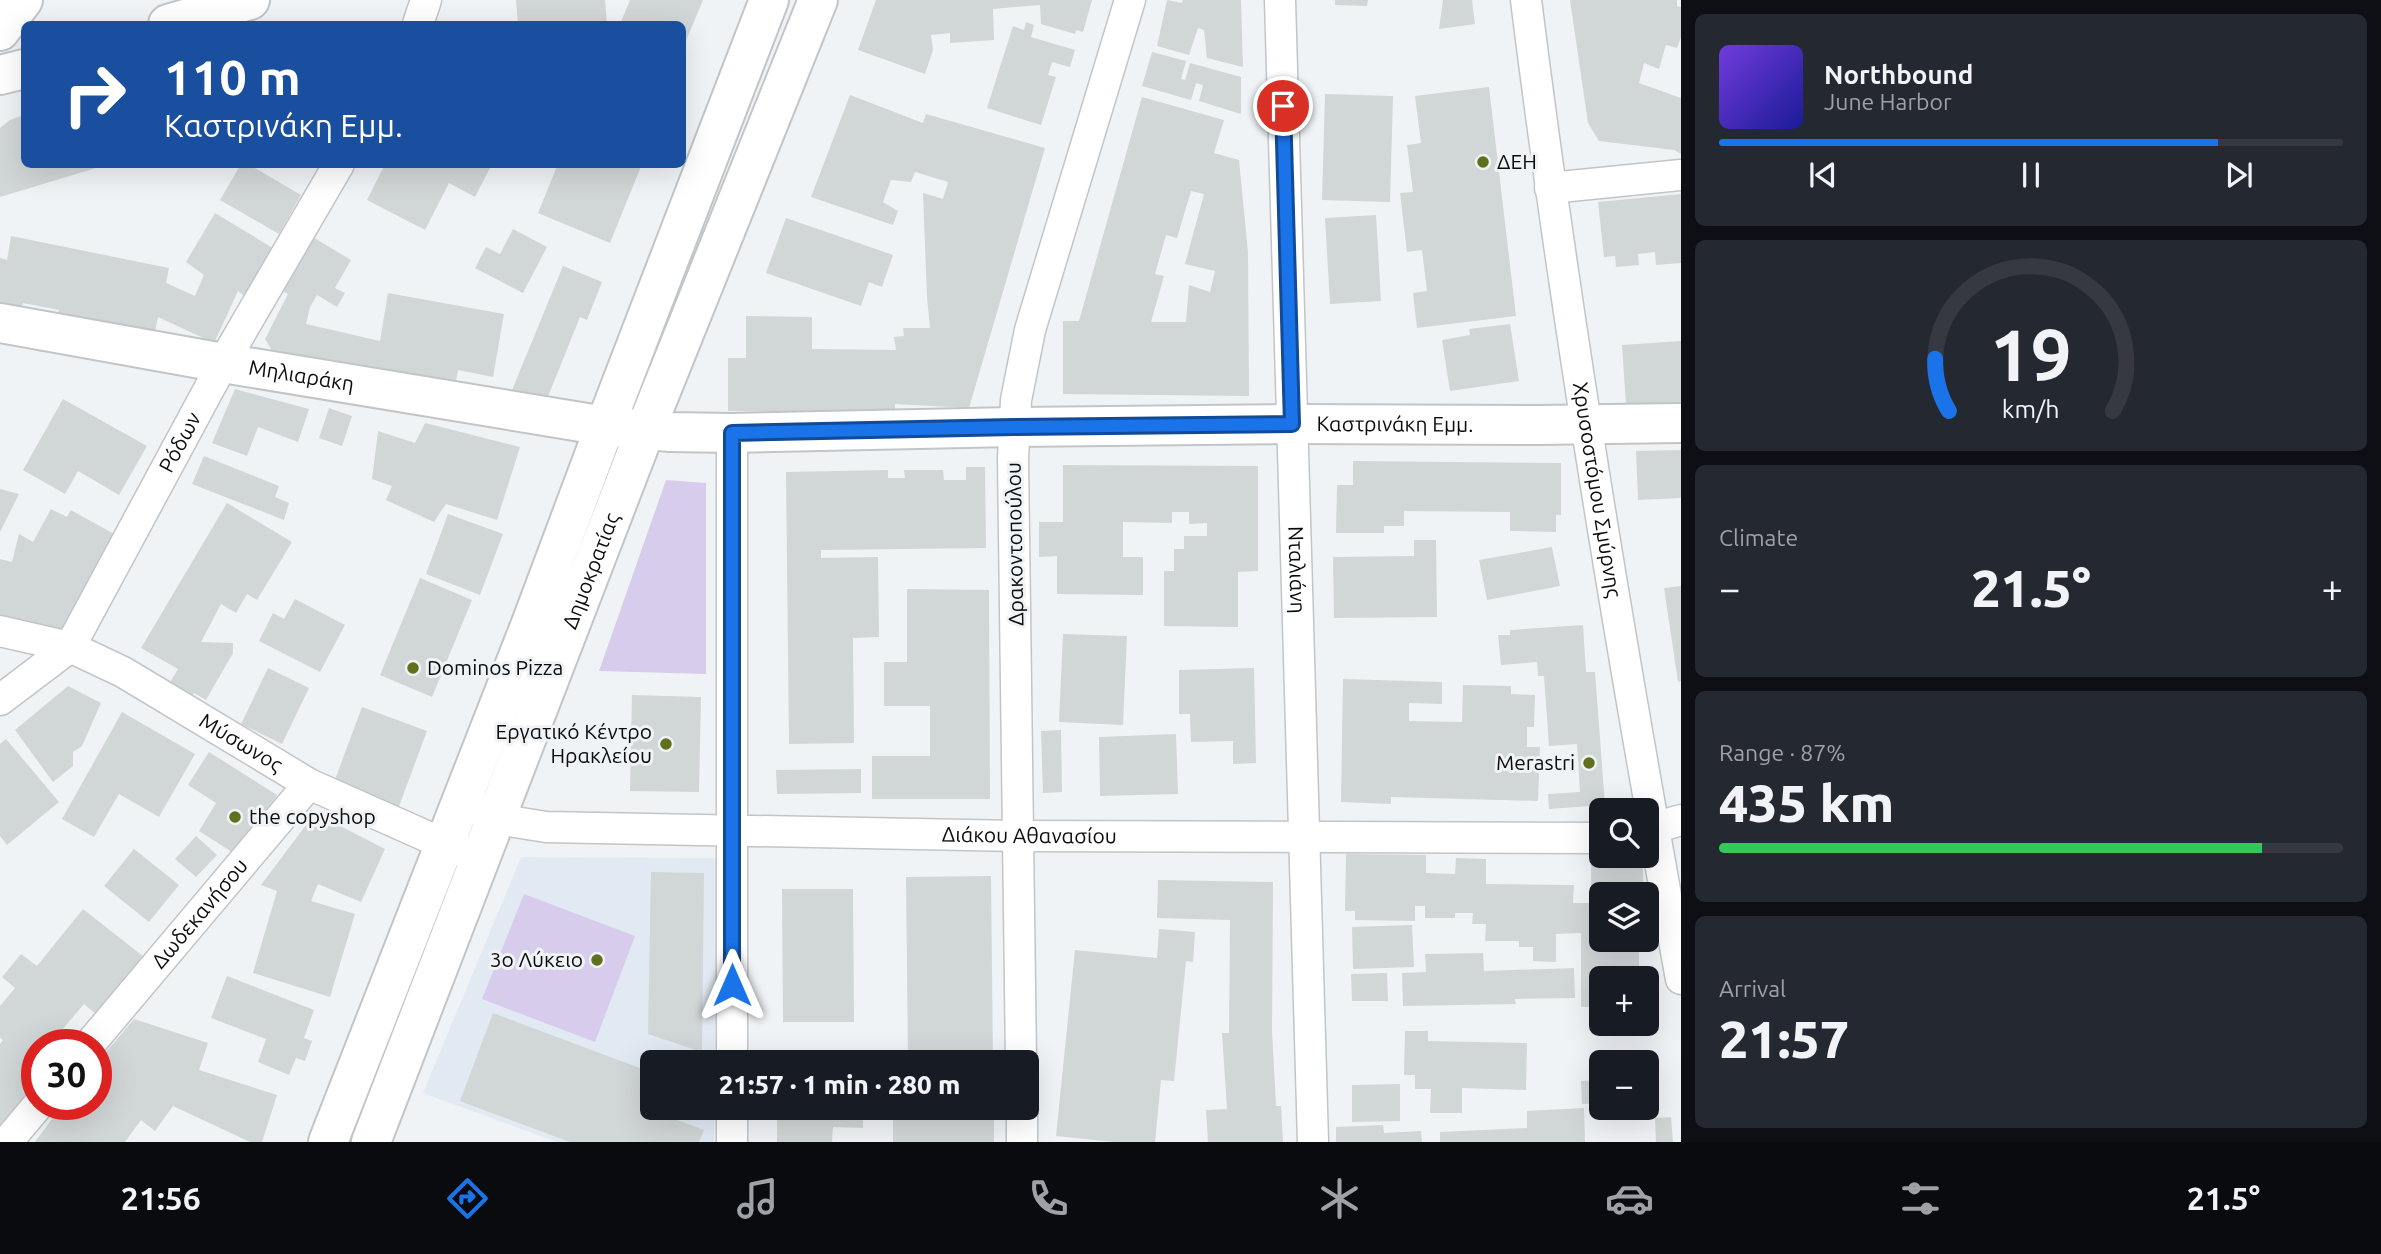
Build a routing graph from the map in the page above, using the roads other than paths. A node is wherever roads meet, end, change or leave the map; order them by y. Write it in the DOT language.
graph roads {
  1 [pos="23,0"];
  2 [pos="250,0"];
  3 [pos="426,0"];
  4 [pos="769,0"];
  5 [pos="818,0"];
  6 [pos="1130,0"];
  7 [pos="1280,0"];
  8 [pos="1526,0"];
  9 [pos="178,21"];
  10 [pos="419,21"];
  11 [pos="0,31"];
  12 [pos="21,70"];
  13 [pos="0,75"];
  14 [pos="337,168"];
  15 [pos="1681,175"];
  16 [pos="1550,188"];
  17 [pos="0,323"];
  18 [pos="223,363"];
  19 [pos="1681,423"];
  20 [pos="1292,424"];
  21 [pos="1588,425"];
  22 [pos="605,426"];
  23 [pos="1014,427"];
  24 [pos="645,431"];
  25 [pos="732,433"];
  26 [pos="0,631"];
  27 [pos="70,647"];
  28 [pos="0,701"];
  29 [pos="309,783"];
  30 [pos="461,803"];
  31 [pos="497,816"];
  32 [pos="1660,826"];
  33 [pos="732,831"];
  34 [pos="1018,836"];
  35 [pos="1304,836"];
  36 [pos="1589,838"];
  37 [pos="444,845"];
  38 [pos="481,857"];
  39 [pos="1681,979"];
  40 [pos="102,1029"];
  41 [pos="732,1050"];
  42 [pos="1021,1050"];
  43 [pos="26,1120"];
  44 [pos="732,1120"];
  45 [pos="1022,1120"];
  46 [pos="7,1142"];
  47 [pos="328,1142"];
  48 [pos="371,1142"];
  49 [pos="732,1142"];
  50 [pos="1022,1142"];
  51 [pos="1313,1142"];
  1 -- 11 [label="main road"];
  2 -- 9 [label="main road"];
  3 -- 10 [label="street"];
  4 -- 22 [label="main road, Δημοκρατίας"];
  5 -- 24 [label="main road, Δημοκρατίας"];
  6 -- 23 [label="street, Δρακοντοπούλου"];
  7 -- 20 [label="street, Νταλιάνη"];
  8 -- 16 [label="street, Χρυσοστόμου Σμύρνης"];
  12 -- 13 [label="main road"];
  14 -- 18 [label="street, Ρόδων"];
  15 -- 16 [label="street"];
  16 -- 21 [label="street, Χρυσοστόμου Σμύρνης"];
  17 -- 18 [label="main road, Μηλιαράκη"];
  18 -- 22 [label="main road, Μηλιαράκη"];
  18 -- 27 [label="street, Ρόδων"];
  19 -- 21 [label="main road, Καστρινάκη Εμμ."];
  20 -- 21 [label="main road, Καστρινάκη Εμμ."];
  20 -- 23 [label="main road, Καστρινάκη Εμμ."];
  20 -- 35 [label="street, Νταλιάνη"];
  21 -- 32 [label="street, Χρυσοστόμου Σμύρνης"];
  22 -- 24 [label="main road, Μηλιαράκη"];
  22 -- 30 [label="main road, Δημοκρατίας"];
  23 -- 25 [label="main road, Καστρινάκη Εμμ."];
  23 -- 34 [label="street, Δρακοντοπούλου"];
  24 -- 25 [label="main road, Καστρινάκη Εμμ."];
  24 -- 31 [label="main road, Δημοκρατίας"];
  25 -- 33 [label="street"];
  26 -- 27 [label="street, Μύσωνος"];
  27 -- 28 [label="street, Ρόδων"];
  27 -- 29 [label="street, Μύσωνος"];
  29 -- 37 [label="street, Μύσωνος"];
  29 -- 40 [label="street, Δωδεκανήσου"];
  30 -- 31 [label="street, Διάκου Αθανασίου"];
  30 -- 37 [label="main road, Δημοκρατίας"];
  31 -- 33 [label="street, Διάκου Αθανασίου"];
  31 -- 38 [label="main road, Δημοκρατίας"];
  32 -- 39 [label="street, Χρυσοστόμου Σμύρνης"];
  33 -- 34 [label="street, Διάκου Αθανασίου"];
  33 -- 41 [label="street"];
  34 -- 35 [label="street, Διάκου Αθανασίου"];
  34 -- 42 [label="street, Δρακοντοπούλου"];
  35 -- 36 [label="street, Διάκου Αθανασίου"];
  35 -- 51 [label="street, Νταλιάνη"];
  37 -- 38 [label="street, Μύσωνος"];
  37 -- 47 [label="main road, Δημοκρατίας"];
  38 -- 48 [label="main road, Δημοκρατίας"];
  43 -- 46 [label="street"];
  44 -- 49 [label="street"];
  45 -- 50 [label="street"];
}
